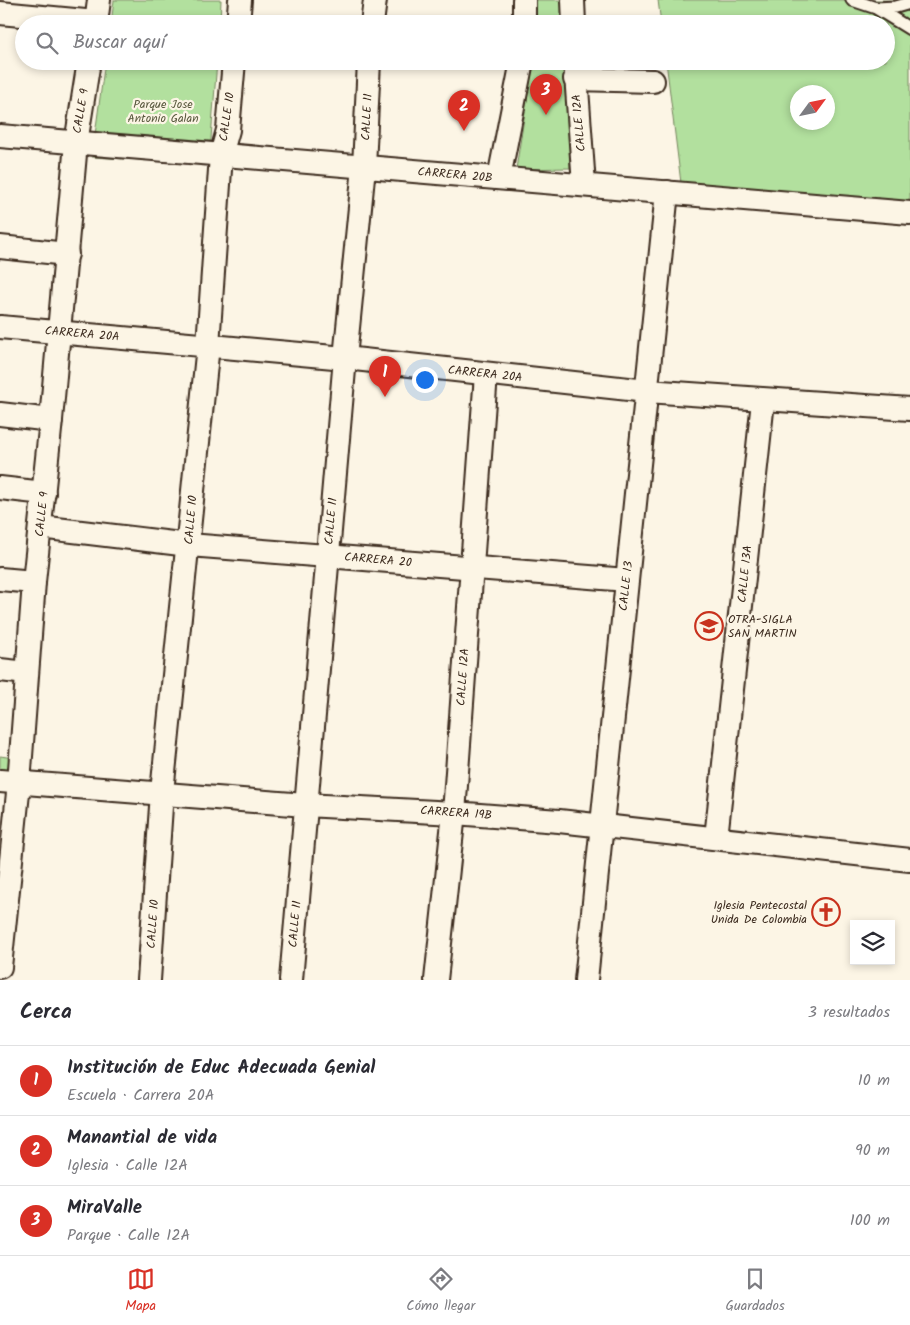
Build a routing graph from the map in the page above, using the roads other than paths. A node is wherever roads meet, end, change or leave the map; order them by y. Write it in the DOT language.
graph roads {
  1 [pos="99,0"];
  2 [pos="240,0"];
  3 [pos="375,0"];
  4 [pos="524,0"];
  5 [pos="573,0"];
  6 [pos="852,0"];
  7 [pos="910,3"];
  8 [pos="876,8"];
  9 [pos="0,13"];
  10 [pos="19,15"];
  11 [pos="97,15"];
  12 [pos="239,15"];
  13 [pos="373,15"];
  14 [pos="524,15"];
  15 [pos="574,15"];
  16 [pos="887,15"];
  17 [pos="895,20"];
  18 [pos="910,29"];
  19 [pos="88,70"];
  20 [pos="233,70"];
  21 [pos="369,70"];
  22 [pos="520,70"];
  23 [pos="575,70"];
  24 [pos="652,81"];
  25 [pos="0,136"];
  26 [pos="76,143"];
  27 [pos="221,155"];
  28 [pos="364,167"];
  29 [pos="499,178"];
  30 [pos="584,185"];
  31 [pos="667,192"];
  32 [pos="910,213"];
  33 [pos="0,247"];
  34 [pos="67,254"];
  35 [pos="0,327"];
  36 [pos="59,332"];
  37 [pos="208,345"];
  38 [pos="345,358"];
  39 [pos="486,374"];
  40 [pos="647,391"];
  41 [pos="763,401"];
  42 [pos="910,409"];
  43 [pos="0,414"];
  44 [pos="51,420"];
  45 [pos="0,488"];
  46 [pos="44,493"];
  47 [pos="40,527"];
  48 [pos="189,545"];
  49 [pos="328,556"];
  50 [pos="471,568"];
  51 [pos="0,579"];
  52 [pos="627,580"];
  53 [pos="34,582"];
  54 [pos="0,670"];
  55 [pos="28,673"];
  56 [pos="9,782"];
  57 [pos="162,792"];
  58 [pos="305,805"];
  59 [pos="454,812"];
  60 [pos="600,825"];
  61 [pos="716,838"];
  62 [pos="910,860"];
  63 [pos="0,967"];
  64 [pos="0,979"];
  65 [pos="11,980"];
  66 [pos="149,980"];
  67 [pos="291,980"];
  68 [pos="436,980"];
  69 [pos="586,980"];
  1 -- 11 [label="street"];
  2 -- 12 [label="street"];
  3 -- 13 [label="street"];
  4 -- 14 [label="street"];
  5 -- 15 [label="street"];
  6 -- 8 [label="lane"];
  7 -- 8 [label="lane"];
  8 -- 16 [label="lane"];
  9 -- 10 [label="street"];
  17 -- 18 [label="lane"];
  19 -- 26 [label="street, CALLE 9"];
  20 -- 27 [label="street, CALLE 10"];
  21 -- 28 [label="street, CALLE 11"];
  22 -- 29 [label="street"];
  23 -- 24 [label="street"];
  23 -- 30 [label="street, CALLE 12A"];
  25 -- 26 [label="street, CARRERA 20B"];
  26 -- 27 [label="street, CARRERA 20B"];
  26 -- 34 [label="street, CALLE 9"];
  27 -- 28 [label="street, CARRERA 20B"];
  27 -- 37 [label="street, CALLE 10"];
  28 -- 29 [label="street, CARRERA 20B"];
  28 -- 38 [label="street, CALLE 11"];
  29 -- 30 [label="street, CARRERA 20B"];
  30 -- 31 [label="street, CARRERA 20B"];
  31 -- 32 [label="street, CARRERA 20B"];
  31 -- 40 [label="street, CALLE 13"];
  33 -- 34 [label="street"];
  34 -- 36 [label="street, CALLE 9"];
  35 -- 36 [label="street, CARRERA 20A"];
  36 -- 37 [label="street, CARRERA 20A"];
  36 -- 44 [label="street, CALLE 9"];
  37 -- 38 [label="street, CARRERA 20A"];
  37 -- 48 [label="street, CALLE 10"];
  38 -- 39 [label="street, CARRERA 20A"];
  38 -- 49 [label="street, CALLE 11"];
  39 -- 40 [label="street, CARRERA 20A"];
  39 -- 50 [label="street, CALLE 12A"];
  40 -- 41 [label="street, CARRERA 20A"];
  40 -- 52 [label="street, CALLE 13"];
  41 -- 42 [label="street, CARRERA 20A"];
  41 -- 61 [label="street, CALLE 13A"];
  43 -- 44 [label="street"];
  44 -- 46 [label="street, CALLE 9"];
  45 -- 46 [label="street"];
  46 -- 47 [label="street, CALLE 9"];
  47 -- 48 [label="street, CARRERA 20"];
  47 -- 53 [label="street, CALLE 9"];
  48 -- 49 [label="street, CARRERA 20"];
  48 -- 57 [label="street, CALLE 10"];
  49 -- 50 [label="street, CARRERA 20"];
  49 -- 58 [label="street, CALLE 11"];
  50 -- 52 [label="street, CARRERA 20"];
  50 -- 59 [label="street, CALLE 12A"];
  51 -- 53 [label="street"];
  52 -- 60 [label="street, CALLE 13"];
  53 -- 55 [label="street, CALLE 9"];
  54 -- 55 [label="street"];
  55 -- 56 [label="street, CALLE 9"];
  56 -- 57 [label="street, CARRERA 19B"];
  56 -- 63 [label="street, CALLE 9"];
  57 -- 58 [label="street, CARRERA 19B"];
  57 -- 66 [label="street, CALLE 10"];
  58 -- 59 [label="street, CARRERA 19B"];
  58 -- 67 [label="street, CALLE 11"];
  59 -- 60 [label="street, CARRERA 19B"];
  59 -- 68 [label="street, CALLE 12A"];
  60 -- 61 [label="street, CARRERA 19B"];
  60 -- 69 [label="street, CALLE 13"];
  61 -- 62 [label="street, CARRERA 19B"];
  64 -- 65 [label="street"];
}
